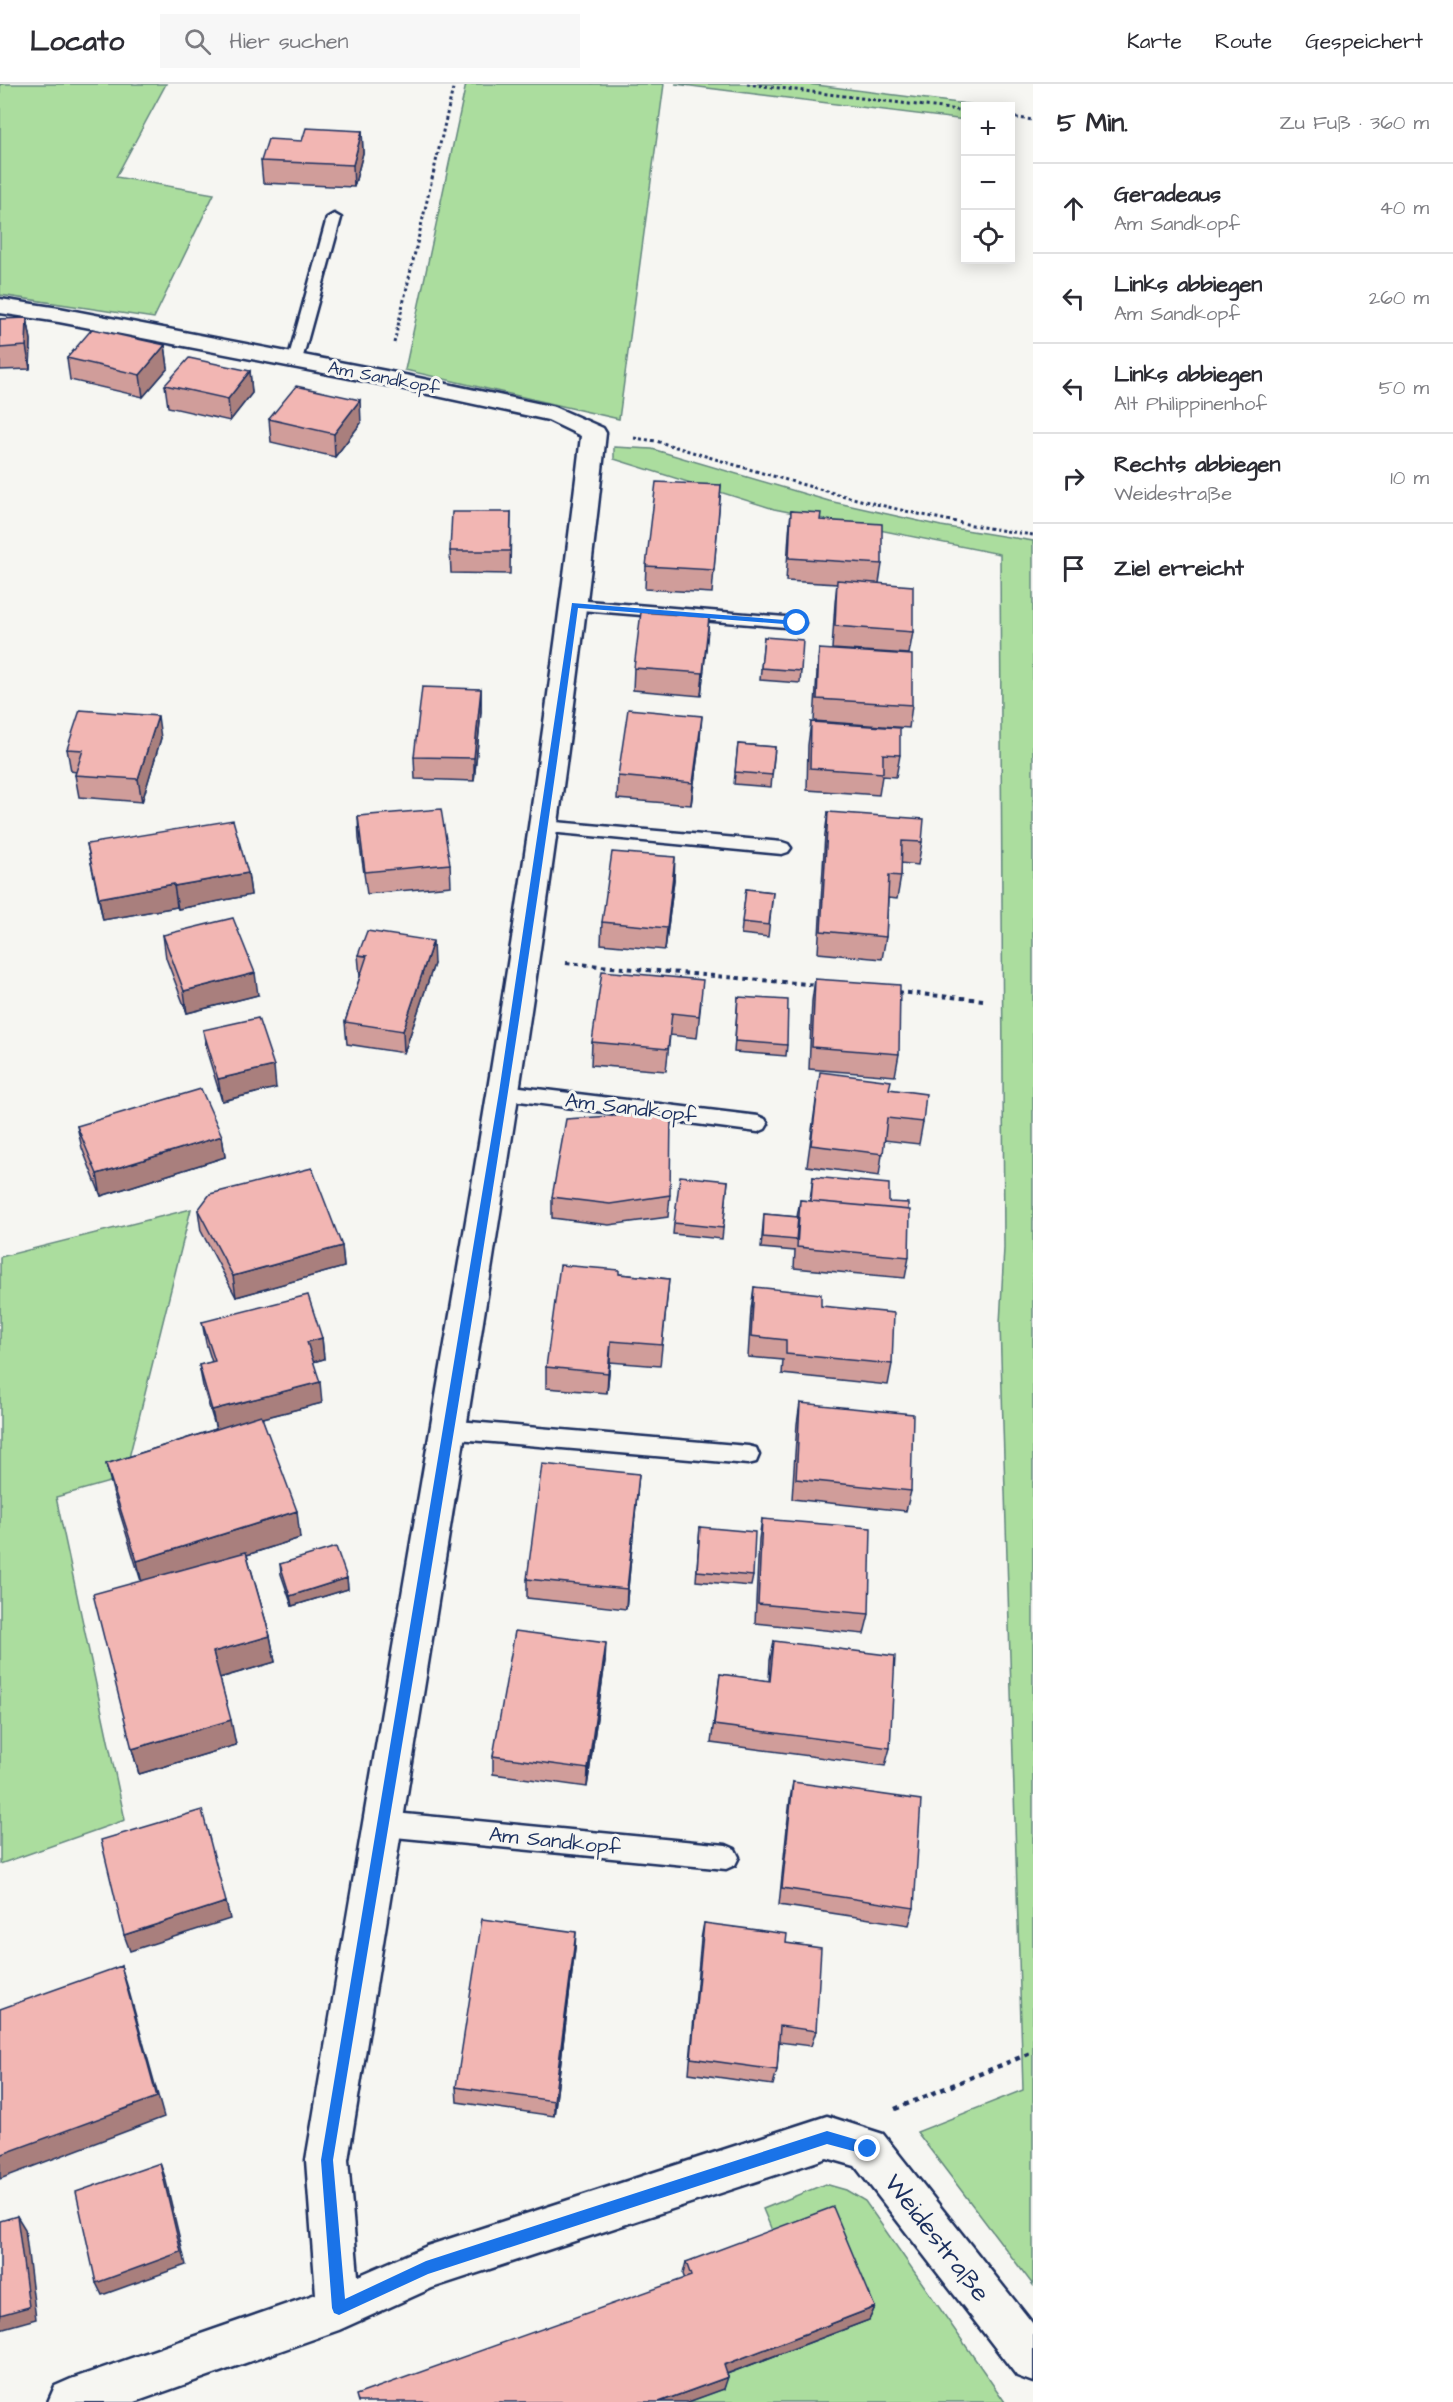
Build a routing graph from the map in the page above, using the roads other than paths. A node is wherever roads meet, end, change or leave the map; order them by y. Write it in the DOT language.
graph roads {
  1 [pos="334,218"];
  2 [pos="0,306"];
  3 [pos="295,360"];
  4 [pos="574,605"];
  5 [pos="797,623"];
  6 [pos="544,827"];
  7 [pos="782,848"];
  8 [pos="504,1092"];
  9 [pos="758,1124"];
  10 [pos="446,1429"];
  11 [pos="748,1455"];
  12 [pos="384,1824"];
  13 [pos="726,1857"];
  14 [pos="339,2308"];
  15 [pos="1033,2360"];
  16 [pos="71,2402"];
  1 -- 3 [label="lane"];
  2 -- 3 [label="street, Am Sandkopf"];
  3 -- 4 [label="street, Am Sandkopf"];
  4 -- 5 [label="lane"];
  4 -- 6 [label="street"];
  6 -- 7 [label="lane"];
  6 -- 8 [label="street"];
  8 -- 9 [label="lane, Am Sandkopf"];
  8 -- 10 [label="street"];
  10 -- 11 [label="lane"];
  10 -- 12 [label="street"];
  12 -- 13 [label="lane, Am Sandkopf"];
  12 -- 14 [label="street"];
  14 -- 15 [label="street, Weidestraße"];
  14 -- 16 [label="street"];
}
